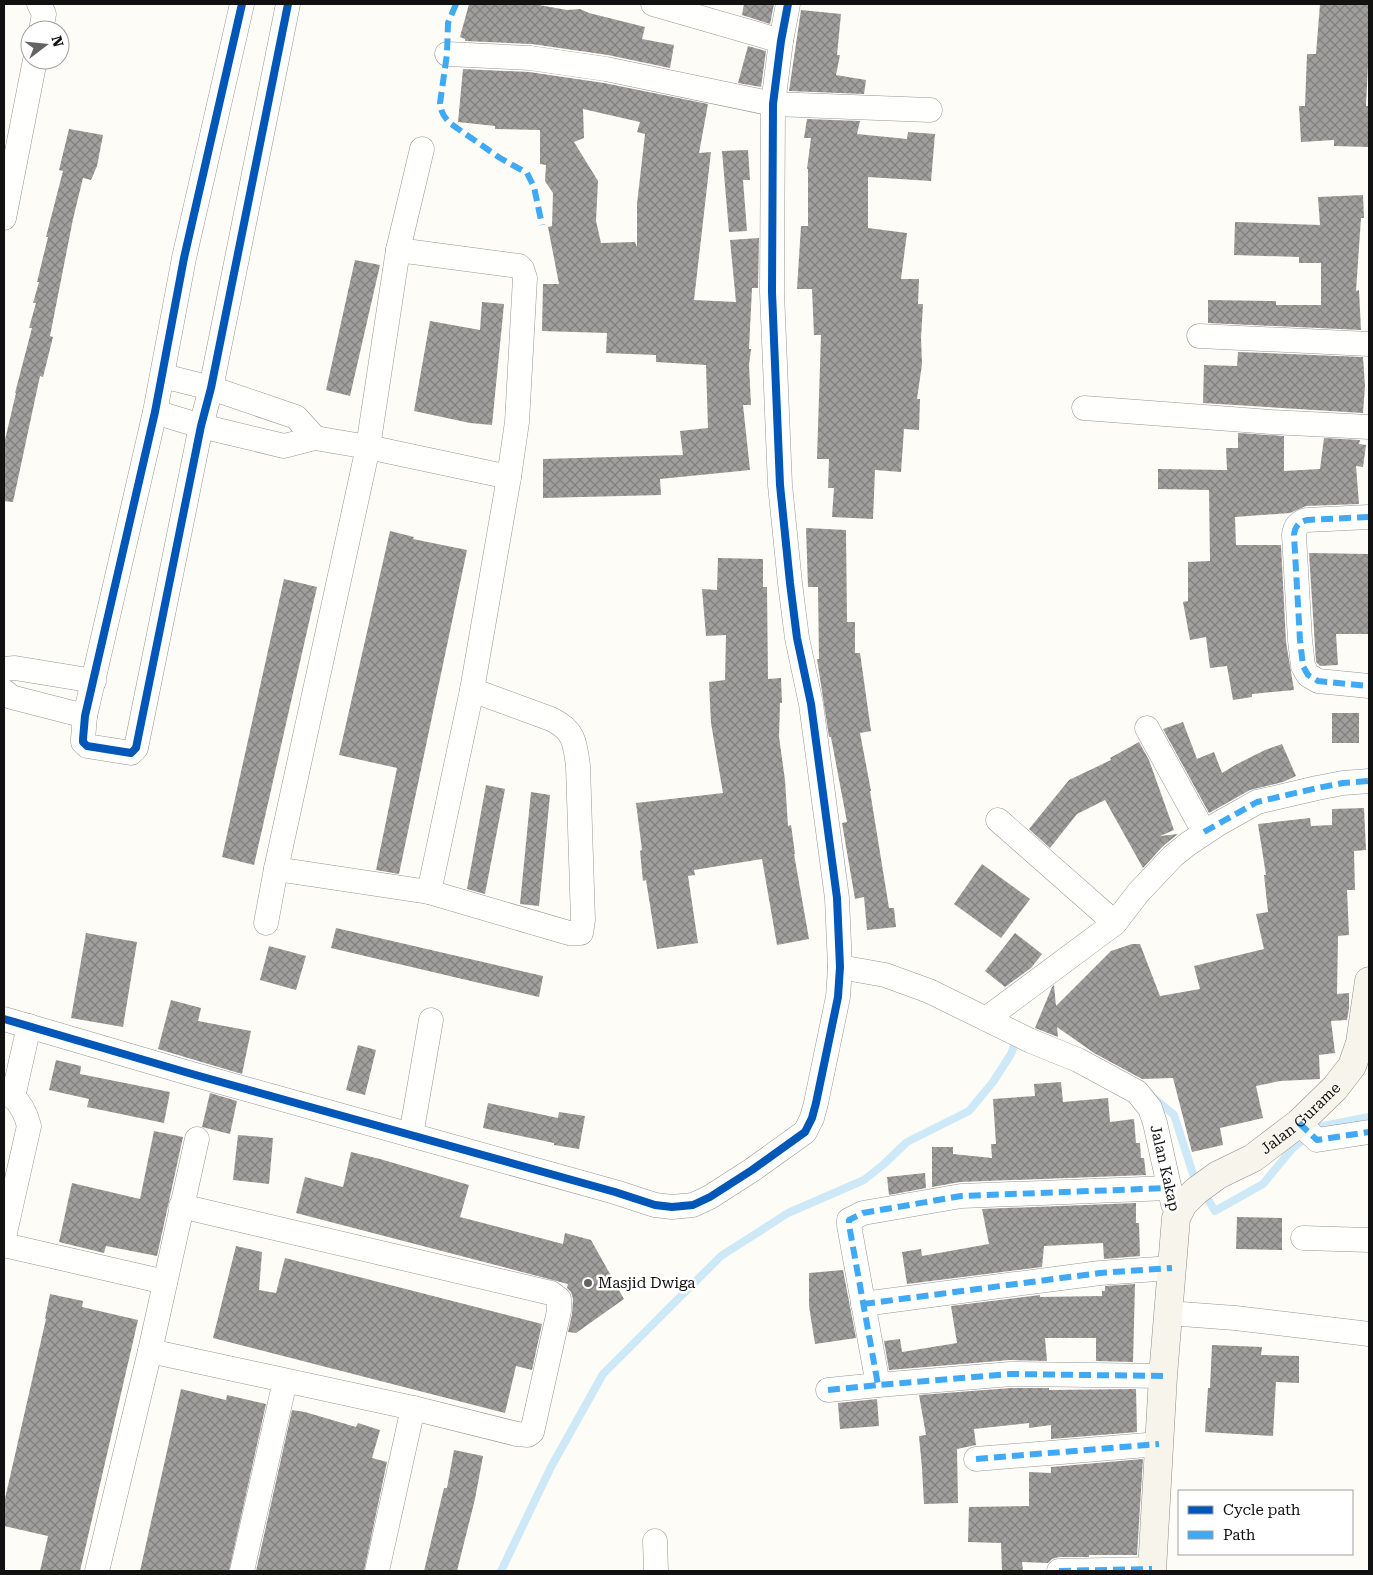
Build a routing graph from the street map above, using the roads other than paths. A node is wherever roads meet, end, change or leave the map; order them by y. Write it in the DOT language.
graph roads {
  1 [pos="39,4"];
  2 [pos="242,4"];
  3 [pos="288,4"];
  4 [pos="653,4"];
  5 [pos="788,4"];
  6 [pos="43,20"];
  7 [pos="781,41"];
  8 [pos="447,54"];
  9 [pos="33,70"];
  10 [pos="773,104"];
  11 [pos="930,110"];
  12 [pos="422,150"];
  13 [pos="4,218"];
  14 [pos="398,250"];
  15 [pos="1199,336"];
  16 [pos="1369,344"];
  17 [pos="163,376"];
  18 [pos="211,388"];
  19 [pos="1084,408"];
  20 [pos="155,412"];
  21 [pos="201,426"];
  22 [pos="1369,427"];
  23 [pos="315,438"];
  24 [pos="368,447"];
  25 [pos="509,477"];
  26 [pos="1369,517"];
  27 [pos="4,669"];
  28 [pos="94,681"];
  29 [pos="1369,686"];
  30 [pos="472,690"];
  31 [pos="4,691"];
  32 [pos="85,716"];
  33 [pos="1147,728"];
  34 [pos="1369,781"];
  35 [pos="998,820"];
  36 [pos="1204,832"];
  37 [pos="276,869"];
  38 [pos="429,892"];
  39 [pos="1115,922"];
  40 [pos="266,923"];
  41 [pos="840,967"];
  42 [pos="1369,981"];
  43 [pos="4,1019"];
  44 [pos="986,1019"];
  45 [pos="431,1020"];
  46 [pos="30,1026"];
  47 [pos="9,1089"];
  48 [pos="1308,1131"];
  49 [pos="1369,1132"];
  50 [pos="411,1135"];
  51 [pos="197,1139"];
  52 [pos="1182,1190"];
  53 [pos="9,1193"];
  54 [pos="181,1206"];
  55 [pos="1176,1218"];
  56 [pos="4,1237"];
  57 [pos="1303,1238"];
  58 [pos="1369,1240"];
  59 [pos="4,1245"];
  60 [pos="1172,1268"];
  61 [pos="165,1282"];
  62 [pos="863,1304"];
  63 [pos="1168,1313"];
  64 [pos="1369,1334"];
  65 [pos="150,1351"];
  66 [pos="1163,1376"];
  67 [pos="285,1380"];
  68 [pos="878,1385"];
  69 [pos="828,1390"];
  70 [pos="413,1408"];
  71 [pos="1159,1444"];
  72 [pos="976,1459"];
  73 [pos="655,1541"];
  74 [pos="1152,1570"];
  75 [pos="97,1571"];
  76 [pos="242,1571"];
  77 [pos="377,1571"];
  78 [pos="656,1571"];
  79 [pos="1059,1571"];
  1 -- 6 [label="street"];
  2 -- 17 [label="street"];
  3 -- 18 [label="street"];
  4 -- 7 [label="street"];
  5 -- 7 [label="street"];
  7 -- 10 [label="street"];
  8 -- 10 [label="street"];
  9 -- 13 [label="street"];
  10 -- 11 [label="street"];
  10 -- 41 [label="street"];
  12 -- 14 [label="street"];
  14 -- 24 [label="street"];
  14 -- 25 [label="street"];
  15 -- 16 [label="street"];
  17 -- 18 [label="street"];
  17 -- 20 [label="street"];
  18 -- 21 [label="street"];
  18 -- 23 [label="street"];
  19 -- 22 [label="street"];
  20 -- 21 [label="street"];
  20 -- 28 [label="street"];
  21 -- 23 [label="street"];
  21 -- 32 [label="street"];
  23 -- 24 [label="street"];
  24 -- 25 [label="street"];
  24 -- 37 [label="street"];
  25 -- 30 [label="street"];
  26 -- 29 [label="street"];
  27 -- 28 [label="street"];
  28 -- 32 [label="street"];
  30 -- 38 [label="street"];
  30 -- 38 [label="street"];
  31 -- 32 [label="street"];
  33 -- 36 [label="street"];
  34 -- 36 [label="street"];
  35 -- 39 [label="street"];
  36 -- 39 [label="street"];
  37 -- 38 [label="street"];
  37 -- 40 [label="street"];
  39 -- 44 [label="street"];
  41 -- 44 [label="street, Jalan Kakap"];
  41 -- 50 [label="street"];
  42 -- 48 [label="street, Jalan Gurame"];
  43 -- 46 [label="street"];
  44 -- 52 [label="street, Jalan Kakap"];
  45 -- 50 [label="street"];
  46 -- 47 [label="street"];
  46 -- 50 [label="street"];
  47 -- 53 [label="street"];
  48 -- 49 [label="street"];
  48 -- 52 [label="street, Jalan Gurame"];
  51 -- 54 [label="street"];
  52 -- 55 [label="street, Jalan Gurame"];
  52 -- 62 [label="street"];
  53 -- 56 [label="street"];
  54 -- 61 [label="street"];
  54 -- 70 [label="street"];
  55 -- 60 [label="street, Jalan Kakap"];
  57 -- 58 [label="street"];
  59 -- 61 [label="street"];
  60 -- 62 [label="street"];
  60 -- 63 [label="street, Jalan Kakap"];
  61 -- 65 [label="street"];
  62 -- 68 [label="street"];
  63 -- 64 [label="street"];
  63 -- 66 [label="street, Jalan Kakap"];
  65 -- 67 [label="street"];
  65 -- 75 [label="street"];
  66 -- 68 [label="street"];
  66 -- 71 [label="street, Jalan Kakap"];
  67 -- 70 [label="street"];
  67 -- 76 [label="street"];
  68 -- 69 [label="street"];
  70 -- 77 [label="street"];
  71 -- 72 [label="street"];
  71 -- 74 [label="street, Jalan Kakap"];
  73 -- 78 [label="street"];
  74 -- 79 [label="street"];
}
